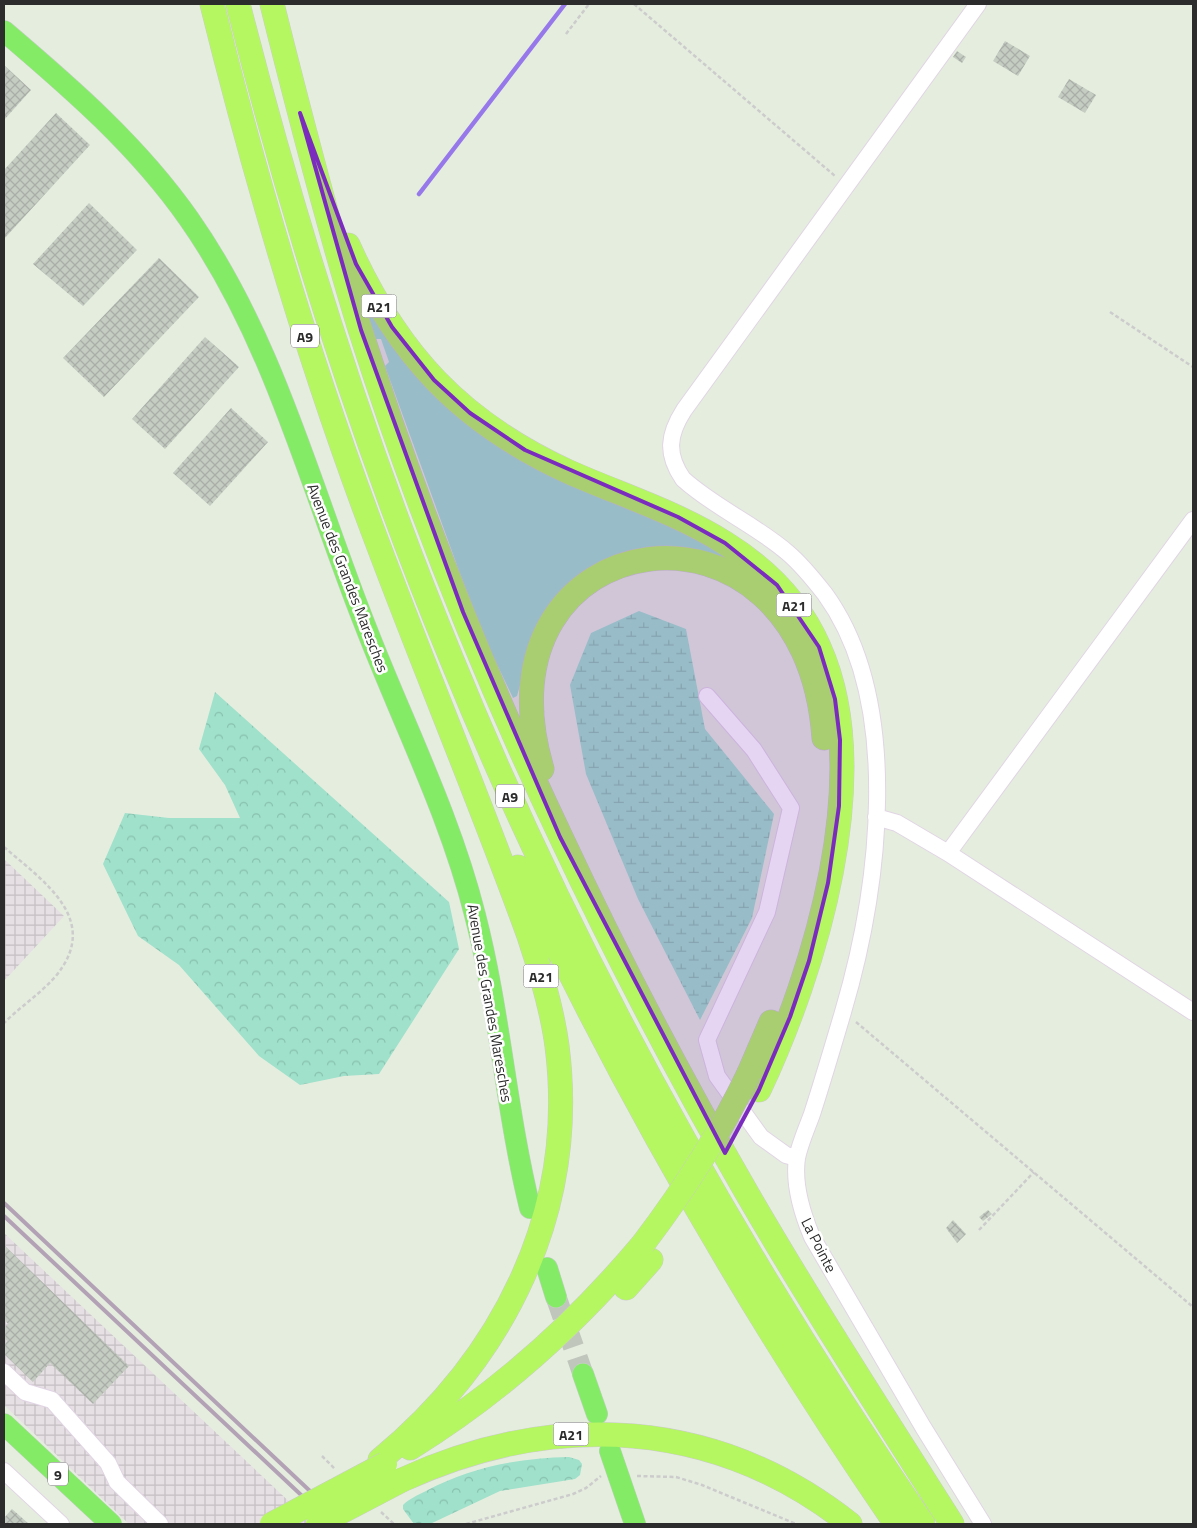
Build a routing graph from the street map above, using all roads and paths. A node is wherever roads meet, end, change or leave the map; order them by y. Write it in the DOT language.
graph roads {
  1 [pos="212,4"];
  2 [pos="238,4"];
  3 [pos="272,4"];
  4 [pos="589,4"];
  5 [pos="634,4"];
  6 [pos="975,8"];
  7 [pos="4,31"];
  8 [pos="566,34"];
  9 [pos="300,113"];
  10 [pos="847,186"];
  11 [pos="1110,312"];
  12 [pos="1193,366"];
  13 [pos="1193,520"];
  14 [pos="424,661"];
  15 [pos="706,696"];
  16 [pos="876,816"];
  17 [pos="4,847"];
  18 [pos="948,853"];
  19 [pos="582,881"];
  20 [pos="843,1011"];
  21 [pos="1193,1012"];
  22 [pos="4,1023"];
  23 [pos="754,1081"];
  24 [pos="797,1158"];
  25 [pos="1034,1172"];
  26 [pos="530,1208"];
  27 [pos="979,1230"];
  28 [pos="547,1268"];
  29 [pos="556,1297"];
  30 [pos="1193,1307"];
  31 [pos="4,1372"];
  32 [pos="583,1374"];
  33 [pos="597,1414"];
  34 [pos="4,1424"];
  35 [pos="610,1450"];
  36 [pos="391,1470"];
  37 [pos="4,1471"];
  38 [pos="619,1477"];
  39 [pos="355,1492"];
  40 [pos="61,1524"];
  41 [pos="112,1524"];
  42 [pos="160,1524"];
  43 [pos="272,1524"];
  44 [pos="318,1524"];
  45 [pos="466,1524"];
  46 [pos="635,1524"];
  47 [pos="796,1524"];
  48 [pos="850,1524"];
  49 [pos="896,1524"];
  50 [pos="923,1524"];
  51 [pos="952,1524"];
  52 [pos="983,1524"];
  1 -- 14 [label="highway, A9"];
  2 -- 50 [label="highway, A9"];
  3 -- 9 [label="highway"];
  4 -- 8 [label="path"];
  5 -- 10 [label="path"];
  6 -- 10 [label="street, La Pointe"];
  7 -- 26 [label="main road, Avenue des Grandes Maresches"];
  9 -- 19 [label="highway"];
  9 -- 23 [label="highway, A21"];
  10 -- 16 [label="street, La Pointe"];
  11 -- 12 [label="path"];
  13 -- 18 [label="street"];
  14 -- 36 [label="highway, A21"];
  14 -- 49 [label="highway, A9"];
  15 -- 24 [label="street"];
  16 -- 18 [label="street"];
  16 -- 20 [label="street, La Pointe"];
  17 -- 22 [label="path"];
  18 -- 21 [label="street"];
  19 -- 23 [label="highway, A21"];
  19 -- 51 [label="highway, A21"];
  20 -- 24 [label="street, La Pointe"];
  20 -- 25 [label="path"];
  23 -- 36 [label="highway, A21, bridge"];
  24 -- 52 [label="street, La Pointe"];
  25 -- 27 [label="path"];
  25 -- 30 [label="path"];
  28 -- 29 [label="main road"];
  31 -- 42 [label="street"];
  32 -- 33 [label="main road"];
  34 -- 41 [label="main road, 9"];
  35 -- 38 [label="main road"];
  36 -- 39 [label="highway, A21, bridge"];
  36 -- 48 [label="highway, A21"];
  37 -- 40 [label="street"];
  38 -- 45 [label="path"];
  38 -- 46 [label="main road"];
  38 -- 47 [label="path"];
  39 -- 43 [label="highway, A21, bridge"];
  39 -- 44 [label="highway, A21, bridge"];
}
